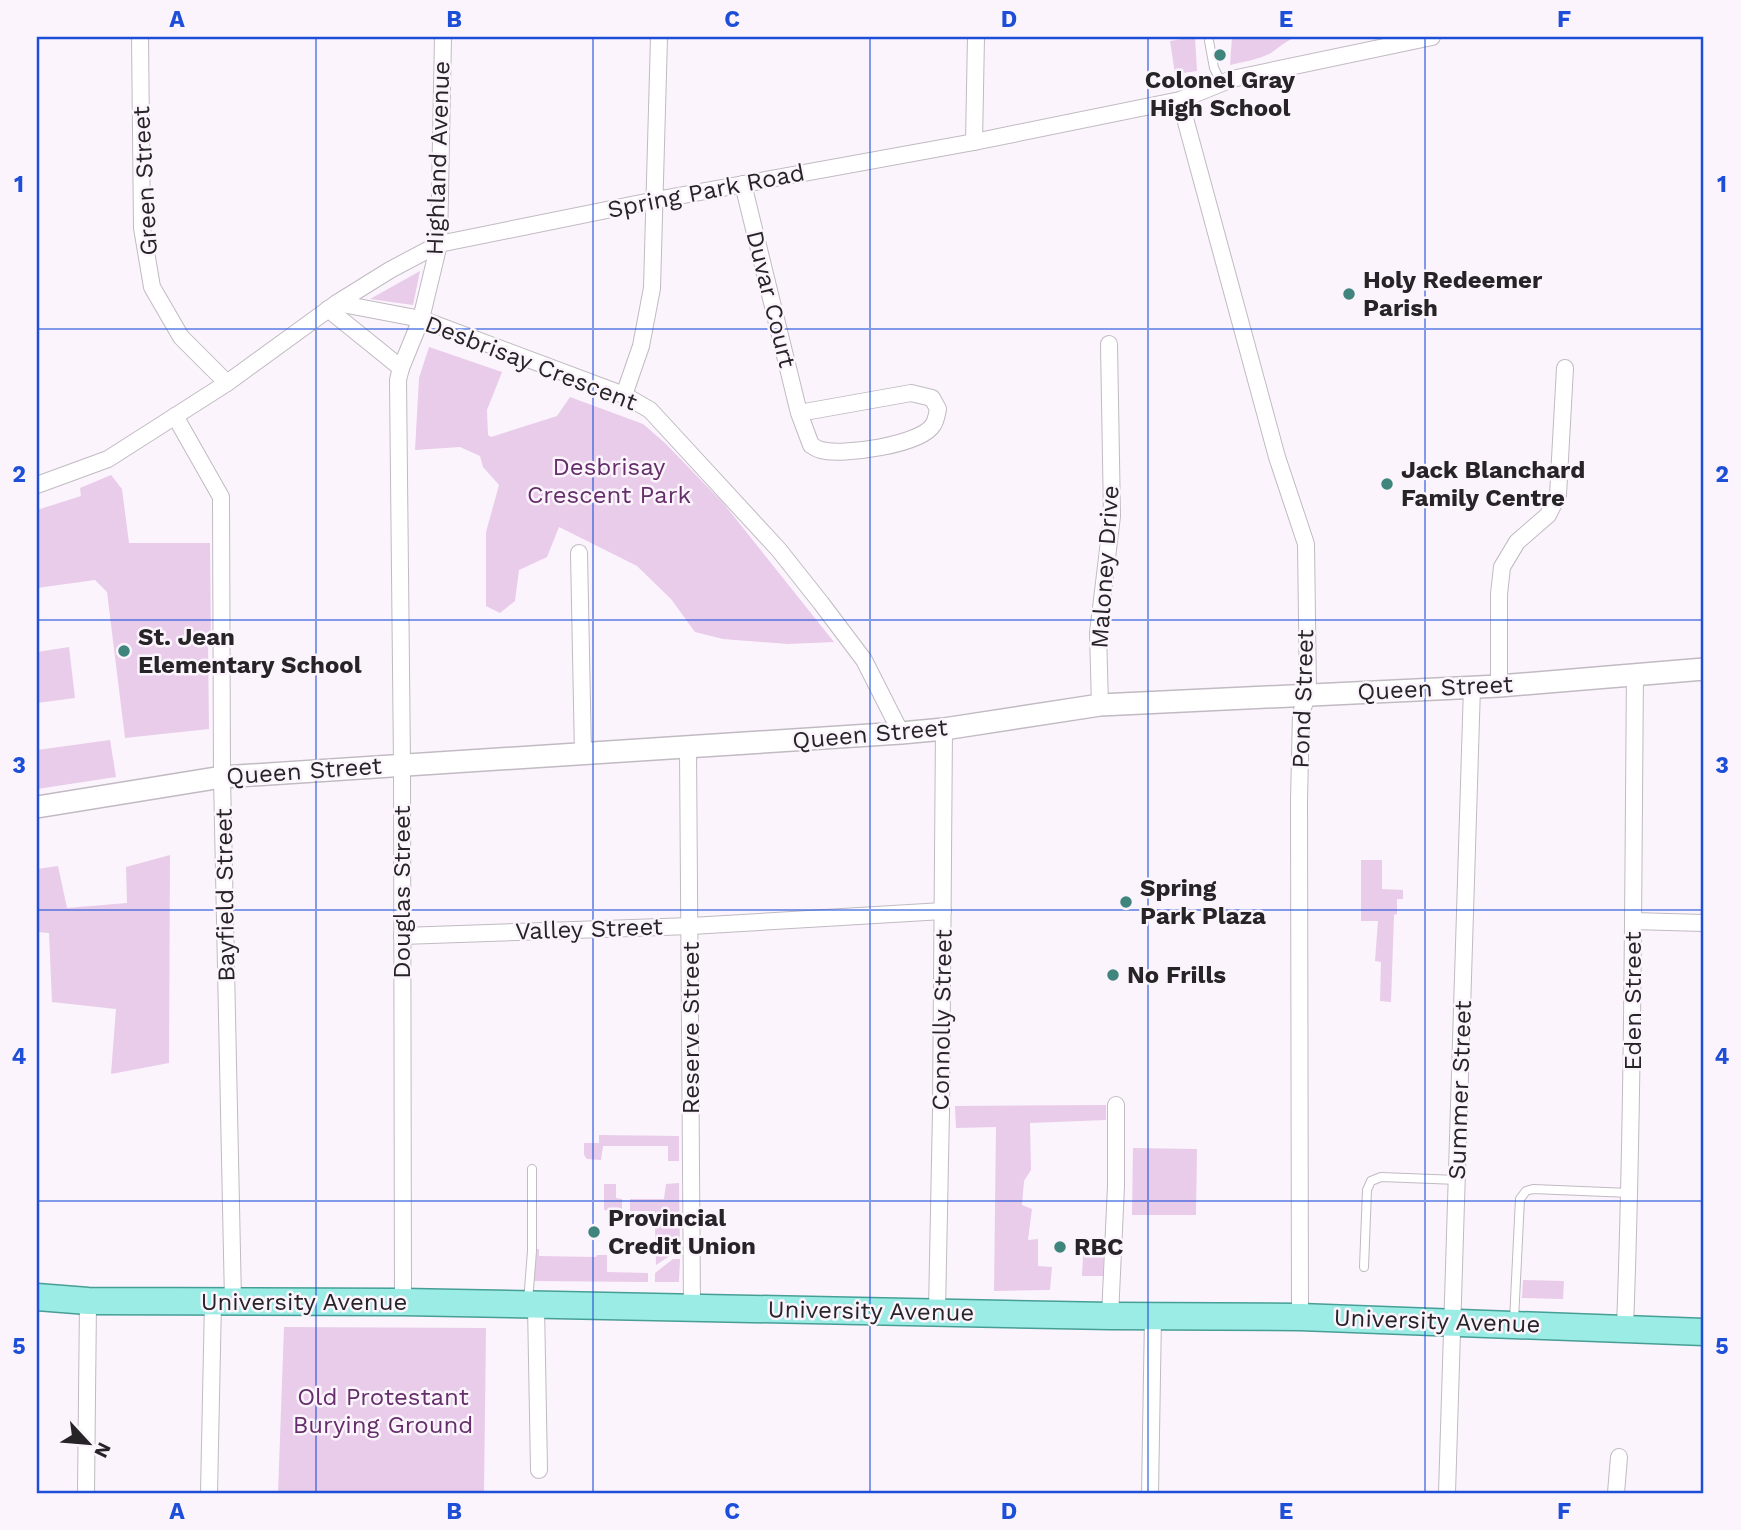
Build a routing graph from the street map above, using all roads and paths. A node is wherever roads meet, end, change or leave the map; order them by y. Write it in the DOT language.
graph roads {
  1 [pos="140,37"];
  2 [pos="443,37"];
  3 [pos="659,37"];
  4 [pos="976,37"];
  5 [pos="1432,37"];
  6 [pos="1209,41"];
  7 [pos="1221,82"];
  8 [pos="1180,100"];
  9 [pos="974,142"];
  10 [pos="743,184"];
  11 [pos="656,200"];
  12 [pos="439,244"];
  13 [pos="333,306"];
  14 [pos="421,319"];
  15 [pos="1109,344"];
  16 [pos="401,368"];
  17 [pos="1565,368"];
  18 [pos="227,383"];
  19 [pos="624,395"];
  20 [pos="799,414"];
  21 [pos="175,416"];
  22 [pos="37,485"];
  23 [pos="579,553"];
  24 [pos="1704,669"];
  25 [pos="1635,675"];
  26 [pos="1499,686"];
  27 [pos="1472,687"];
  28 [pos="1308,694"];
  29 [pos="1100,705"];
  30 [pos="944,729"];
  31 [pos="901,733"];
  32 [pos="688,748"];
  33 [pos="583,754"];
  34 [pos="402,764"];
  35 [pos="222,777"];
  36 [pos="37,807"];
  37 [pos="943,911"];
  38 [pos="1633,921"];
  39 [pos="1704,923"];
  40 [pos="691,926"];
  41 [pos="402,936"];
  42 [pos="1116,1105"];
  43 [pos="532,1169"];
  44 [pos="1458,1180"];
  45 [pos="1630,1193"];
  46 [pos="1364,1267"];
  47 [pos="37,1297"];
  48 [pos="88,1301"];
  49 [pos="223,1301"];
  50 [pos="403,1302"];
  51 [pos="532,1305"];
  52 [pos="692,1308"];
  53 [pos="937,1311"];
  54 [pos="1110,1316"];
  55 [pos="1153,1316"];
  56 [pos="1300,1317"];
  57 [pos="1451,1321"];
  58 [pos="1514,1324"];
  59 [pos="1625,1328"];
  60 [pos="1704,1332"];
  61 [pos="1619,1457"];
  62 [pos="539,1470"];
  63 [pos="86,1493"];
  64 [pos="209,1493"];
  65 [pos="1150,1493"];
  66 [pos="1447,1493"];
  67 [pos="1616,1493"];
  1 -- 18 [label="street, Green Street"];
  2 -- 12 [label="street, Highland Avenue"];
  3 -- 11 [label="street"];
  4 -- 9 [label="street"];
  5 -- 7 [label="street, Spring Park Road"];
  6 -- 7 [label="lane"];
  7 -- 8 [label="street, Spring Park Road"];
  8 -- 9 [label="street, Spring Park Road"];
  8 -- 28 [label="street, Pond Street"];
  9 -- 10 [label="street, Spring Park Road"];
  10 -- 11 [label="street, Spring Park Road"];
  10 -- 20 [label="street, Duvar Court"];
  11 -- 12 [label="street, Spring Park Road"];
  11 -- 19 [label="street"];
  12 -- 13 [label="street, Spring Park Road"];
  12 -- 14 [label="street, Highland Avenue"];
  13 -- 14 [label="street, Desbrisay Crescent"];
  13 -- 16 [label="street"];
  13 -- 18 [label="street, Spring Park Road"];
  14 -- 16 [label="street, Douglas Street"];
  14 -- 19 [label="street, Desbrisay Crescent"];
  15 -- 29 [label="street, Maloney Drive"];
  16 -- 34 [label="street, Douglas Street"];
  17 -- 26 [label="street"];
  18 -- 21 [label="street, Spring Park Road"];
  19 -- 31 [label="street, Desbrisay Crescent"];
  20 -- 20 [label="street, Duvar Court"];
  21 -- 22 [label="street, Spring Park Road"];
  21 -- 35 [label="street, Bayfield Street"];
  23 -- 33 [label="street"];
  24 -- 25 [label="street, Queen Street"];
  25 -- 26 [label="street, Queen Street"];
  25 -- 38 [label="street, Eden Street"];
  26 -- 27 [label="street, Queen Street"];
  27 -- 28 [label="street, Queen Street"];
  27 -- 44 [label="street, Summer Street"];
  28 -- 29 [label="street, Queen Street"];
  28 -- 56 [label="street, Pond Street"];
  29 -- 30 [label="street, Queen Street"];
  30 -- 31 [label="street, Queen Street"];
  30 -- 37 [label="street, Connolly Street"];
  31 -- 32 [label="street, Queen Street"];
  32 -- 33 [label="street, Queen Street"];
  32 -- 40 [label="street, Reserve Street"];
  33 -- 34 [label="street, Queen Street"];
  34 -- 35 [label="street, Queen Street"];
  34 -- 41 [label="street, Douglas Street"];
  35 -- 36 [label="street, Queen Street"];
  35 -- 49 [label="street, Bayfield Street"];
  37 -- 40 [label="street, Valley Street"];
  37 -- 53 [label="street, Connolly Street"];
  38 -- 39 [label="street"];
  38 -- 45 [label="street, Eden Street"];
  40 -- 41 [label="street, Valley Street"];
  40 -- 52 [label="street, Reserve Street"];
  41 -- 50 [label="street, Douglas Street"];
  42 -- 54 [label="street"];
  43 -- 51 [label="lane"];
  44 -- 46 [label="lane"];
  44 -- 57 [label="street, Summer Street"];
  45 -- 58 [label="lane"];
  45 -- 59 [label="street, Eden Street"];
  47 -- 48 [label="main road, University Avenue"];
  48 -- 49 [label="main road, University Avenue"];
  48 -- 63 [label="street"];
  49 -- 50 [label="main road, University Avenue"];
  49 -- 64 [label="street, Bayfield Street"];
  50 -- 51 [label="main road, University Avenue"];
  51 -- 52 [label="main road, University Avenue"];
  51 -- 62 [label="street"];
  52 -- 53 [label="main road, University Avenue"];
  53 -- 54 [label="main road, University Avenue"];
  54 -- 55 [label="main road, University Avenue"];
  55 -- 56 [label="main road, University Avenue"];
  55 -- 65 [label="street"];
  56 -- 57 [label="main road, University Avenue"];
  57 -- 58 [label="main road, University Avenue"];
  57 -- 66 [label="street, Summer Street"];
  58 -- 59 [label="main road, University Avenue"];
  59 -- 60 [label="main road, University Avenue"];
  61 -- 67 [label="street"];
}
